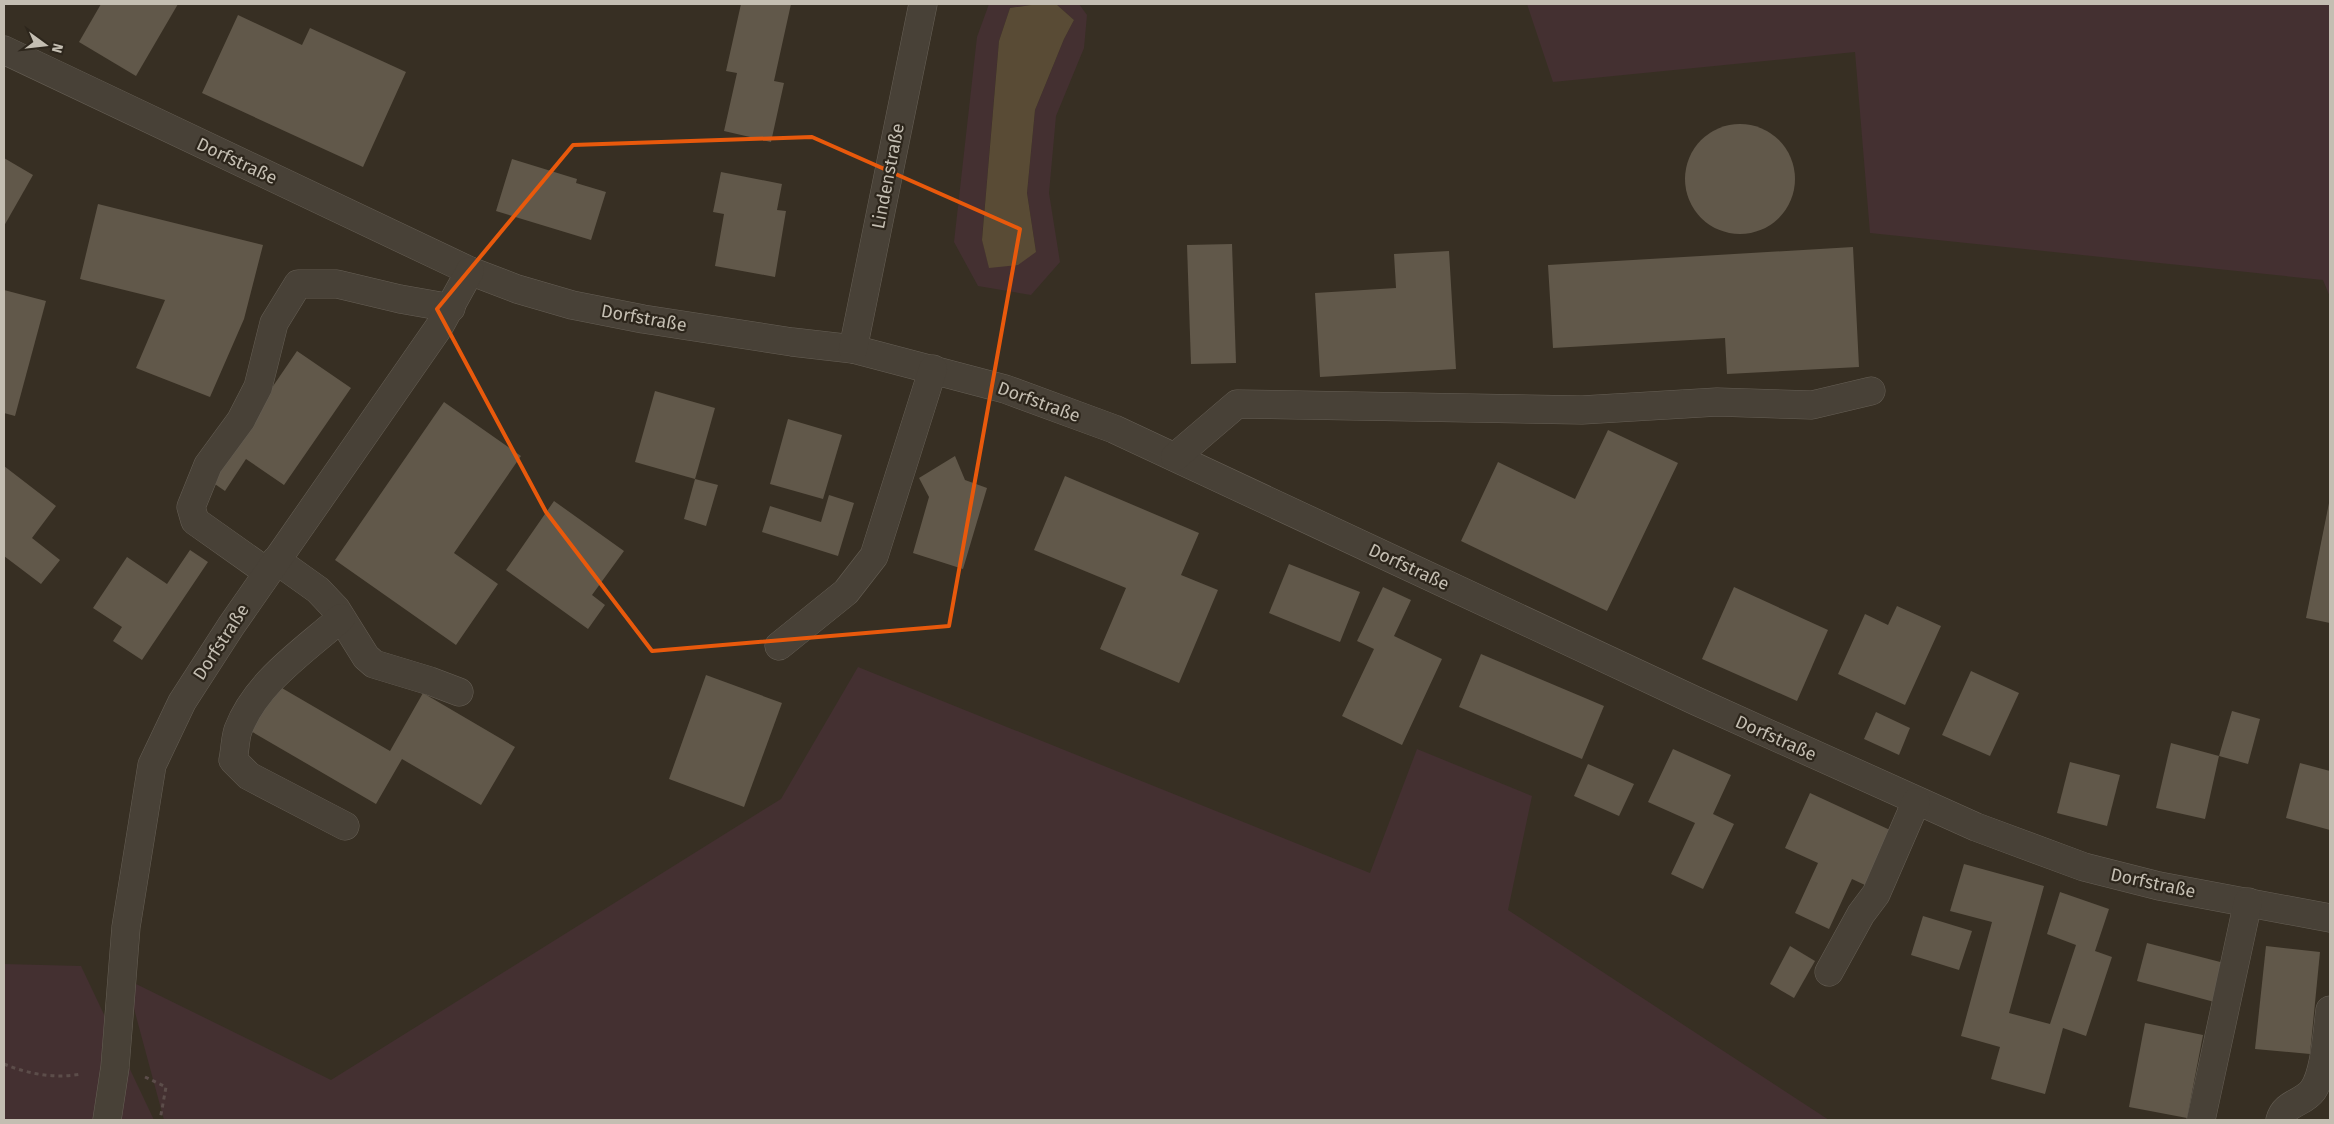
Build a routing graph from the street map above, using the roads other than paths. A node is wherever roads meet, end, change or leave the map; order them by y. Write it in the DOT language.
graph roads {
  1 [pos="923,4"];
  2 [pos="4,50"];
  3 [pos="470,271"];
  4 [pos="451,308"];
  5 [pos="853,349"];
  6 [pos="932,368"];
  7 [pos="1871,391"];
  8 [pos="1175,457"];
  9 [pos="271,566"];
  10 [pos="341,618"];
  11 [pos="779,646"];
  12 [pos="458,692"];
  13 [pos="1916,802"];
  14 [pos="344,826"];
  15 [pos="2248,902"];
  16 [pos="2330,918"];
  17 [pos="1829,972"];
  18 [pos="2330,1010"];
  19 [pos="106,1120"];
  20 [pos="2201,1120"];
  21 [pos="2280,1120"];
  1 -- 5 [label="street, Lindenstraße"];
  2 -- 3 [label="street, Dorfstraße"];
  3 -- 4 [label="street, Dorfstraße"];
  3 -- 5 [label="street, Dorfstraße"];
  4 -- 9 [label="street, Dorfstraße"];
  4 -- 9 [label="street"];
  5 -- 6 [label="street, Dorfstraße"];
  6 -- 8 [label="street, Dorfstraße"];
  6 -- 11 [label="street"];
  7 -- 8 [label="street"];
  8 -- 13 [label="street, Dorfstraße"];
  9 -- 10 [label="street"];
  9 -- 19 [label="street, Dorfstraße"];
  10 -- 12 [label="street"];
  10 -- 14 [label="street"];
  13 -- 15 [label="street, Dorfstraße"];
  13 -- 17 [label="street"];
  15 -- 16 [label="street, Dorfstraße"];
  15 -- 20 [label="street"];
  18 -- 21 [label="street"];
}
